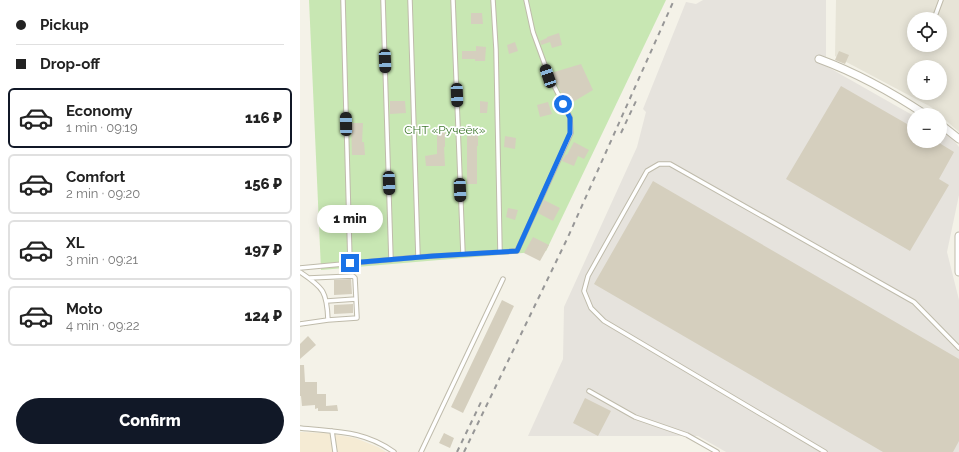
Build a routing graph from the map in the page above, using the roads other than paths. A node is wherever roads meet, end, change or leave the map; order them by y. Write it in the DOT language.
graph roads {
  1 [pos="343,0"];
  2 [pos="383,0"];
  3 [pos="410,0"];
  4 [pos="453,0"];
  5 [pos="493,0"];
  6 [pos="526,0"];
  7 [pos="940,0"];
  8 [pos="936,12"];
  9 [pos="819,59"];
  10 [pos="916,108"];
  11 [pos="947,130"];
  12 [pos="959,139"];
  13 [pos="959,236"];
  14 [pos="500,252"];
  15 [pos="463,254"];
  16 [pos="418,257"];
  17 [pos="391,260"];
  18 [pos="350,263"];
  19 [pos="300,268"];
  20 [pos="300,272"];
  21 [pos="959,272"];
  22 [pos="309,278"];
  23 [pos="503,279"];
  24 [pos="356,299"];
  25 [pos="327,301"];
  26 [pos="328,320"];
  27 [pos="300,324"];
  28 [pos="959,348"];
  29 [pos="589,391"];
  30 [pos="300,428"];
  31 [pos="332,431"];
  32 [pos="335,452"];
  33 [pos="394,452"];
  34 [pos="421,452"];
  35 [pos="717,452"];
  36 [pos="825,452"];
  1 -- 18 [label="lane"];
  2 -- 17 [label="lane"];
  3 -- 16 [label="lane"];
  4 -- 15 [label="lane"];
  5 -- 14 [label="lane"];
  6 -- 14 [label="lane"];
  7 -- 8 [label="lane"];
  9 -- 10 [label="street"];
  11 -- 12 [label="street"];
  13 -- 21 [label="street"];
  14 -- 15 [label="lane"];
  15 -- 16 [label="lane"];
  16 -- 17 [label="lane"];
  17 -- 18 [label="lane"];
  18 -- 19 [label="lane"];
  20 -- 22 [label="lane"];
  22 -- 24 [label="lane"];
  22 -- 25 [label="lane"];
  23 -- 34 [label="lane"];
  24 -- 25 [label="lane"];
  24 -- 26 [label="lane"];
  25 -- 26 [label="lane"];
  26 -- 27 [label="lane"];
  28 -- 36 [label="lane"];
  29 -- 35 [label="lane"];
  30 -- 31 [label="lane"];
  31 -- 32 [label="lane"];
  31 -- 33 [label="lane"];
}
